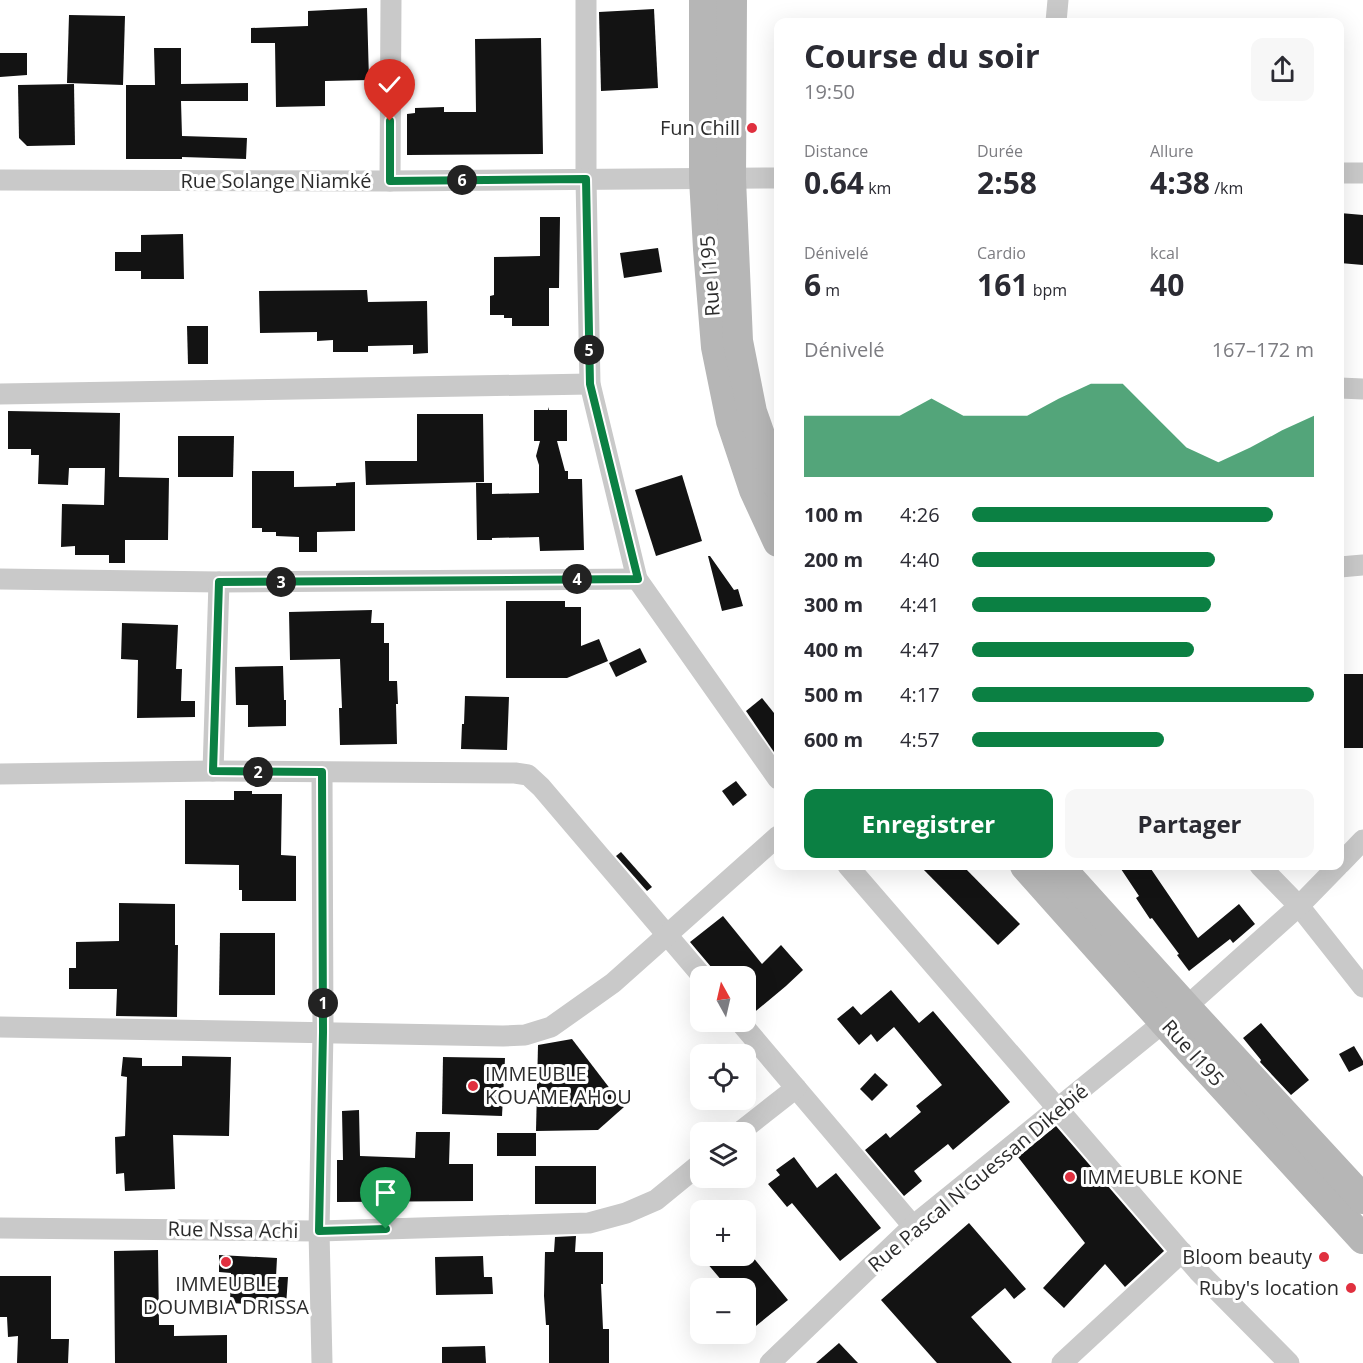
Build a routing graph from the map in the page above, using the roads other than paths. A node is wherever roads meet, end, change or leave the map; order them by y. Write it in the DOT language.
graph roads {
  1 [pos="391,0"];
  2 [pos="586,0"];
  3 [pos="704,0"];
  4 [pos="732,0"];
  5 [pos="1058,0"];
  6 [pos="1056,18"];
  7 [pos="1344,173"];
  8 [pos="1363,173"];
  9 [pos="774,178"];
  10 [pos="586,179"];
  11 [pos="718,179"];
  12 [pos="0,180"];
  13 [pos="390,181"];
  14 [pos="590,384"];
  15 [pos="1344,388"];
  16 [pos="1363,389"];
  17 [pos="0,394"];
  18 [pos="774,475"];
  19 [pos="774,533"];
  20 [pos="1363,565"];
  21 [pos="1344,567"];
  22 [pos="0,579"];
  23 [pos="638,579"];
  24 [pos="219,582"];
  25 [pos="213,771"];
  26 [pos="322,772"];
  27 [pos="774,773"];
  28 [pos="0,774"];
  29 [pos="774,840"];
  30 [pos="1363,840"];
  31 [pos="1344,860"];
  32 [pos="851,870"];
  33 [pos="1028,870"];
  34 [pos="1062,870"];
  35 [pos="1264,870"];
  36 [pos="1334,870"];
  37 [pos="1299,906"];
  38 [pos="666,935"];
  39 [pos="693,966"];
  40 [pos="1363,987"];
  41 [pos="1175,1015"];
  42 [pos="0,1027"];
  43 [pos="323,1032"];
  44 [pos="748,1032"];
  45 [pos="796,1088"];
  46 [pos="1058,1109"];
  47 [pos="753,1122"];
  48 [pos="690,1172"];
  49 [pos="1363,1199"];
  50 [pos="913,1226"];
  51 [pos="0,1228"];
  52 [pos="319,1231"];
  53 [pos="1363,1239"];
  54 [pos="1182,1252"];
  55 [pos="322,1363"];
  56 [pos="770,1363"];
  57 [pos="1062,1363"];
  58 [pos="1289,1363"];
  1 -- 13 [label="street"];
  2 -- 10 [label="street"];
  3 -- 11 [label="main road, Rue I195"];
  4 -- 11 [label="main road, Rue I195"];
  5 -- 6 [label="street"];
  7 -- 8 [label="street"];
  9 -- 11 [label="street, Rue Solange Niamké"];
  10 -- 11 [label="street, Rue Solange Niamké"];
  10 -- 13 [label="street, Rue Solange Niamké"];
  10 -- 14 [label="street"];
  11 -- 18 [label="main road, Rue I195"];
  11 -- 19 [label="main road, Rue I195"];
  12 -- 13 [label="street, Rue Solange Niamké"];
  14 -- 17 [label="street"];
  14 -- 23 [label="street"];
  15 -- 16 [label="street"];
  20 -- 21 [label="street"];
  22 -- 24 [label="street"];
  23 -- 24 [label="street"];
  23 -- 27 [label="street"];
  24 -- 25 [label="street"];
  25 -- 26 [label="street"];
  25 -- 28 [label="street"];
  26 -- 38 [label="street"];
  26 -- 43 [label="street"];
  29 -- 38 [label="street"];
  30 -- 31 [label="street, Rue Pascal N'Guessan Dikebié"];
  32 -- 46 [label="street"];
  33 -- 41 [label="main road, Rue I195"];
  34 -- 41 [label="main road, Rue I195"];
  35 -- 37 [label="street"];
  36 -- 37 [label="street, Rue Pascal N'Guessan Dikebié"];
  37 -- 40 [label="street"];
  37 -- 41 [label="street, Rue Pascal N'Guessan Dikebié"];
  38 -- 39 [label="street"];
  38 -- 43 [label="street"];
  41 -- 46 [label="street, Rue Pascal N'Guessan Dikebié"];
  41 -- 49 [label="main road, Rue I195"];
  41 -- 53 [label="main road, Rue I195"];
  42 -- 43 [label="street"];
  43 -- 52 [label="street"];
  44 -- 45 [label="street"];
  45 -- 47 [label="street"];
  45 -- 50 [label="street"];
  46 -- 50 [label="street, Rue Pascal N'Guessan Dikebié"];
  46 -- 54 [label="street"];
  48 -- 52 [label="street, Rue Nssa Achi"];
  50 -- 56 [label="street, Rue Pascal N'Guessan Dikebié"];
  51 -- 52 [label="street, Rue Nssa Achi"];
  52 -- 55 [label="street"];
  54 -- 57 [label="street"];
  54 -- 58 [label="street"];
}
